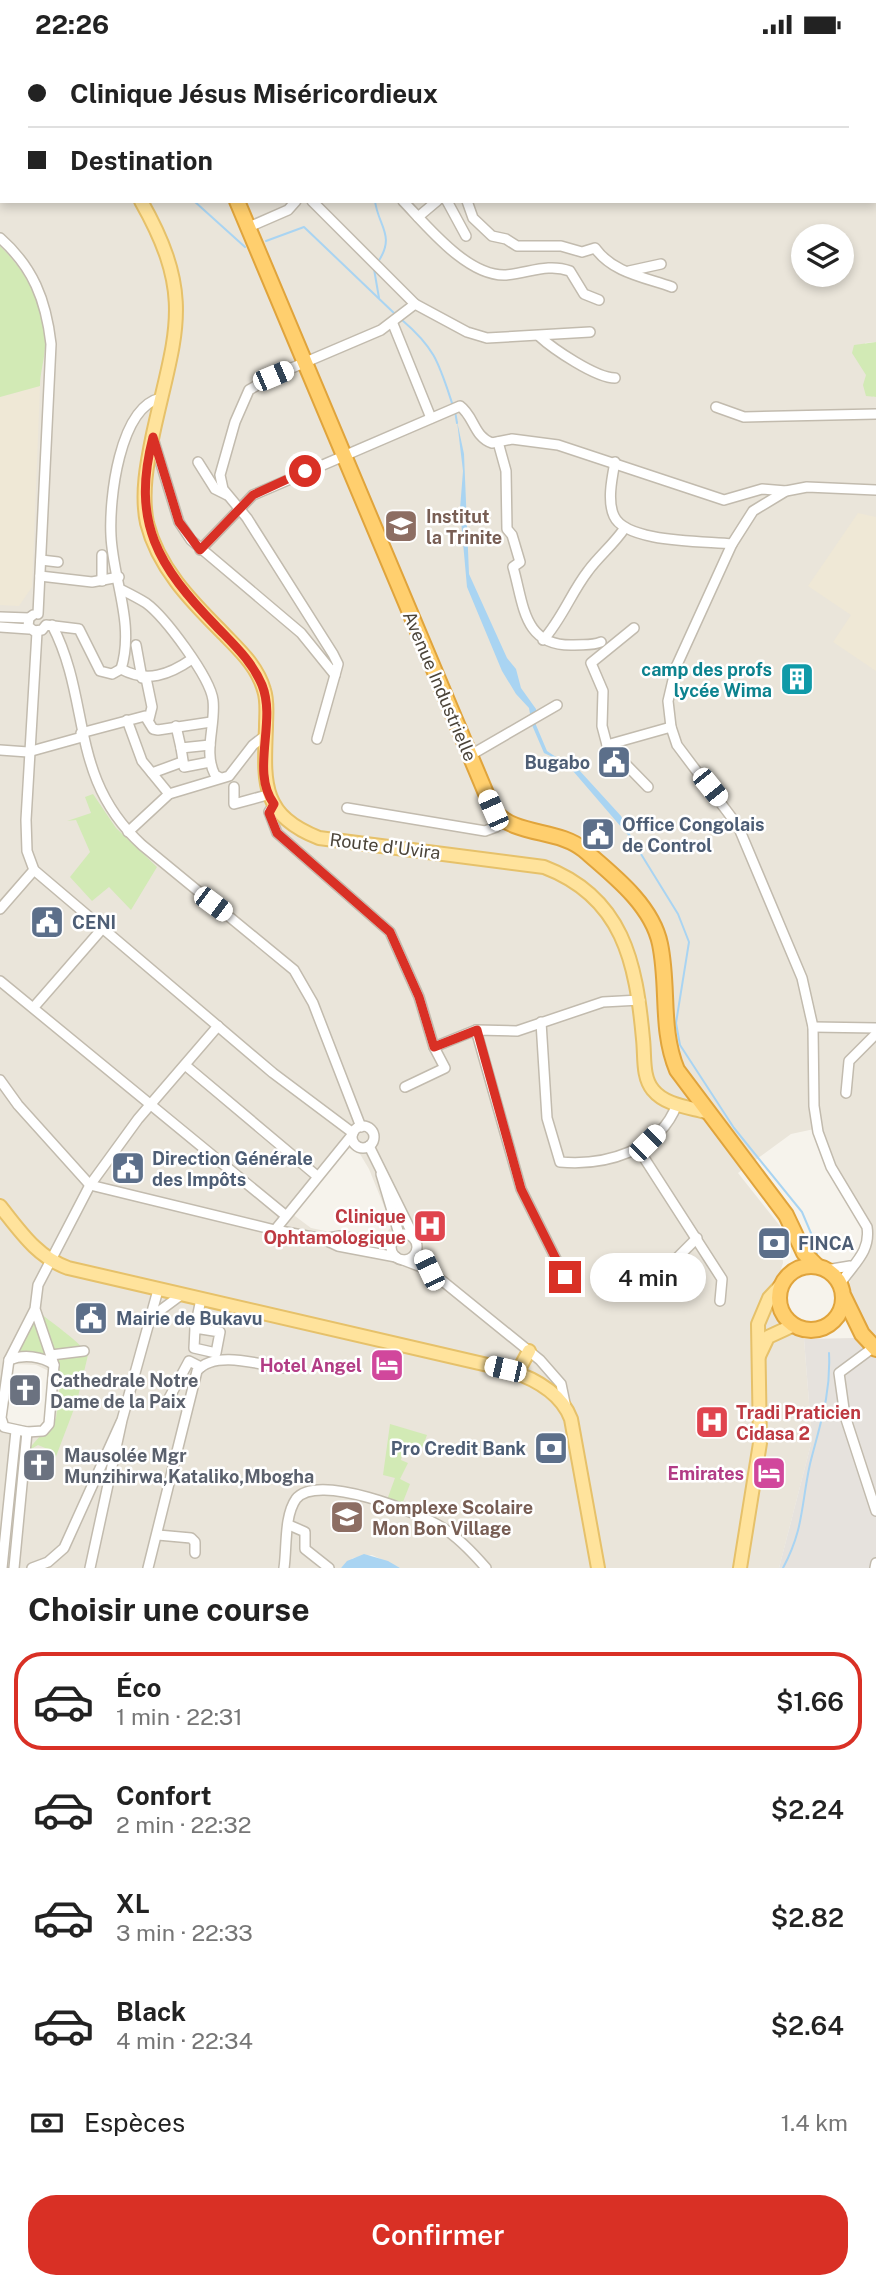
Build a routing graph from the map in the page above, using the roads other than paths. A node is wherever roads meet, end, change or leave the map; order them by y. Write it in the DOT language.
graph roads {
  1 [pos="142,203"];
  2 [pos="238,203"];
  3 [pos="294,203"];
  4 [pos="314,203"];
  5 [pos="405,203"];
  6 [pos="435,203"];
  7 [pos="448,203"];
  8 [pos="468,203"];
  9 [pos="418,217"];
  10 [pos="249,227"];
  11 [pos="466,236"];
  12 [pos="0,238"];
  13 [pos="661,264"];
  14 [pos="624,272"];
  15 [pos="672,287"];
  16 [pos="599,300"];
  17 [pos="415,304"];
  18 [pos="398,320"];
  19 [pos="590,332"];
  20 [pos="540,336"];
  21 [pos="305,362"];
  22 [pos="615,378"];
  23 [pos="161,398"];
  24 [pos="716,407"];
  25 [pos="876,414"];
  26 [pos="431,418"];
  27 [pos="153,437"];
  28 [pos="498,442"];
  29 [pos="342,454"];
  30 [pos="198,462"];
  31 [pos="615,462"];
  32 [pos="786,491"];
  33 [pos="876,491"];
  34 [pos="228,496"];
  35 [pos="240,508"];
  36 [pos="624,529"];
  37 [pos="732,544"];
  38 [pos="200,550"];
  39 [pos="102,555"];
  40 [pos="41,560"];
  41 [pos="58,562"];
  42 [pos="40,576"];
  43 [pos="119,577"];
  44 [pos="102,581"];
  45 [pos="122,590"];
  46 [pos="0,617"];
  47 [pos="33,623"];
  48 [pos="49,625"];
  49 [pos="0,627"];
  50 [pos="634,628"];
  51 [pos="543,640"];
  52 [pos="601,642"];
  53 [pos="136,645"];
  54 [pos="192,659"];
  55 [pos="121,669"];
  56 [pos="335,675"];
  57 [pos="144,678"];
  58 [pos="557,705"];
  59 [pos="149,719"];
  60 [pos="127,720"];
  61 [pos="211,722"];
  62 [pos="176,726"];
  63 [pos="671,727"];
  64 [pos="81,735"];
  65 [pos="266,735"];
  66 [pos="317,739"];
  67 [pos="210,745"];
  68 [pos="607,745"];
  69 [pos="181,748"];
  70 [pos="0,750"];
  71 [pos="28,752"];
  72 [pos="469,756"];
  73 [pos="182,762"];
  74 [pos="210,762"];
  75 [pos="152,772"];
  76 [pos="219,777"];
  77 [pos="234,787"];
  78 [pos="648,787"];
  79 [pos="169,794"];
  80 [pos="271,799"];
  81 [pos="347,808"];
  82 [pos="503,821"];
  83 [pos="128,832"];
  84 [pos="34,870"];
  85 [pos="0,909"];
  86 [pos="101,930"];
  87 [pos="0,981"];
  88 [pos="639,1000"];
  89 [pos="34,1007"];
  90 [pos="541,1022"];
  91 [pos="218,1026"];
  92 [pos="813,1027"];
  93 [pos="876,1028"];
  94 [pos="477,1030"];
  95 [pos="876,1034"];
  96 [pos="434,1047"];
  97 [pos="185,1065"];
  98 [pos="0,1080"];
  99 [pos="405,1087"];
  100 [pos="846,1093"];
  101 [pos="677,1104"];
  102 [pos="151,1105"];
  103 [pos="706,1112"];
  104 [pos="356,1132"];
  105 [pos="369,1146"];
  106 [pos="639,1150"];
  107 [pos="381,1174"];
  108 [pos="317,1176"];
  109 [pos="90,1185"];
  110 [pos="1,1210"];
  111 [pos="285,1215"];
  112 [pos="275,1230"];
  113 [pos="399,1234"];
  114 [pos="797,1237"];
  115 [pos="697,1238"];
  116 [pos="323,1239"];
  117 [pos="416,1242"];
  118 [pos="390,1245"];
  119 [pos="399,1259"];
  120 [pos="50,1261"];
  121 [pos="852,1266"];
  122 [pos="821,1268"];
  123 [pos="429,1270"];
  124 [pos="796,1270"];
  125 [pos="565,1277"];
  126 [pos="783,1283"];
  127 [pos="648,1287"];
  128 [pos="841,1288"];
  129 [pos="158,1290"];
  130 [pos="181,1295"];
  131 [pos="201,1299"];
  132 [pos="720,1301"];
  133 [pos="35,1309"];
  134 [pos="150,1318"];
  135 [pos="794,1325"];
  136 [pos="827,1325"];
  137 [pos="195,1328"];
  138 [pos="862,1334"];
  139 [pos="875,1348"];
  140 [pos="84,1351"];
  141 [pos="529,1351"];
  142 [pos="51,1355"];
  143 [pos="758,1359"];
  144 [pos="9,1360"];
  145 [pos="54,1365"];
  146 [pos="201,1367"];
  147 [pos="282,1368"];
  148 [pos="517,1373"];
  149 [pos="167,1402"];
  150 [pos="566,1408"];
  151 [pos="122,1420"];
  152 [pos="16,1431"];
  153 [pos="27,1432"];
  154 [pos="15,1494"];
  155 [pos="876,1511"];
  156 [pos="289,1525"];
  157 [pos="11,1534"];
  158 [pos="158,1535"];
  159 [pos="195,1553"];
  160 [pos="2,1568"];
  161 [pos="15,1568"];
  162 [pos="32,1568"];
  163 [pos="90,1568"];
  164 [pos="149,1568"];
  165 [pos="284,1568"];
  166 [pos="330,1568"];
  167 [pos="486,1568"];
  168 [pos="598,1568"];
  169 [pos="740,1568"];
  1 -- 23 [label="main road"];
  2 -- 10 [label="highway, Avenue Industrielle"];
  3 -- 10 [label="street"];
  4 -- 17 [label="street"];
  5 -- 9 [label="street"];
  6 -- 9 [label="street"];
  7 -- 11 [label="street"];
  8 -- 14 [label="street"];
  9 -- 16 [label="street"];
  10 -- 21 [label="highway, Avenue Industrielle"];
  12 -- 40 [label="street"];
  13 -- 14 [label="street"];
  14 -- 15 [label="street"];
  17 -- 18 [label="street"];
  17 -- 20 [label="street"];
  18 -- 21 [label="street"];
  18 -- 26 [label="street"];
  19 -- 20 [label="street"];
  20 -- 22 [label="street"];
  21 -- 29 [label="highway, Avenue Industrielle"];
  21 -- 34 [label="street"];
  23 -- 27 [label="main road"];
  23 -- 43 [label="street"];
  24 -- 25 [label="street"];
  26 -- 28 [label="street"];
  26 -- 29 [label="street"];
  27 -- 38 [label="street"];
  27 -- 65 [label="main road"];
  28 -- 31 [label="street"];
  28 -- 51 [label="street"];
  29 -- 35 [label="street"];
  29 -- 72 [label="highway, Avenue Industrielle"];
  30 -- 34 [label="street"];
  31 -- 32 [label="street"];
  31 -- 36 [label="street"];
  32 -- 33 [label="street"];
  32 -- 37 [label="street"];
  34 -- 35 [label="street"];
  35 -- 38 [label="street"];
  35 -- 56 [label="street"];
  36 -- 37 [label="street"];
  36 -- 51 [label="street"];
  37 -- 63 [label="street"];
  38 -- 56 [label="street"];
  39 -- 44 [label="street"];
  40 -- 41 [label="street"];
  40 -- 42 [label="street"];
  42 -- 44 [label="street"];
  42 -- 47 [label="street"];
  43 -- 44 [label="street"];
  43 -- 45 [label="street"];
  45 -- 54 [label="street"];
  45 -- 55 [label="street"];
  46 -- 47 [label="street"];
  47 -- 48 [label="street"];
  47 -- 49 [label="street"];
  47 -- 71 [label="street"];
  48 -- 55 [label="street"];
  48 -- 64 [label="street"];
  50 -- 68 [label="street"];
  51 -- 52 [label="street"];
  53 -- 57 [label="street"];
  54 -- 57 [label="street"];
  54 -- 61 [label="street"];
  55 -- 57 [label="street"];
  56 -- 66 [label="street"];
  57 -- 59 [label="street"];
  58 -- 72 [label="street"];
  59 -- 60 [label="street"];
  59 -- 62 [label="street"];
  60 -- 64 [label="street"];
  60 -- 75 [label="street"];
  61 -- 62 [label="street"];
  61 -- 67 [label="street"];
  62 -- 69 [label="street"];
  63 -- 68 [label="street"];
  63 -- 92 [label="street"];
  64 -- 71 [label="street"];
  64 -- 83 [label="street"];
  65 -- 76 [label="street"];
  65 -- 80 [label="main road"];
  67 -- 69 [label="street"];
  67 -- 74 [label="street"];
  68 -- 78 [label="street"];
  69 -- 73 [label="street"];
  70 -- 71 [label="street"];
  71 -- 84 [label="street"];
  72 -- 82 [label="highway, Avenue Industrielle"];
  73 -- 74 [label="street"];
  73 -- 75 [label="street"];
  74 -- 76 [label="street"];
  75 -- 79 [label="street"];
  76 -- 79 [label="street"];
  77 -- 80 [label="street"];
  79 -- 83 [label="street"];
  80 -- 88 [label="main road, Route d'Uvira"];
  80 -- 96 [label="street"];
  81 -- 82 [label="street"];
  82 -- 103 [label="highway"];
  83 -- 104 [label="street"];
  84 -- 85 [label="street"];
  84 -- 86 [label="street"];
  86 -- 89 [label="street"];
  86 -- 91 [label="street"];
  87 -- 89 [label="street"];
  88 -- 90 [label="street"];
  88 -- 101 [label="main road, Route d'Uvira"];
  89 -- 102 [label="street"];
  90 -- 94 [label="street"];
  90 -- 106 [label="street"];
  91 -- 97 [label="street"];
  91 -- 104 [label="street"];
  92 -- 93 [label="street"];
  92 -- 121 [label="street"];
  94 -- 96 [label="street"];
  94 -- 125 [label="street"];
  95 -- 100 [label="street"];
  96 -- 99 [label="street"];
  97 -- 102 [label="street"];
  97 -- 108 [label="street"];
  98 -- 109 [label="street"];
  101 -- 103 [label="main road, Route d'Uvira"];
  101 -- 106 [label="street"];
  102 -- 109 [label="street"];
  102 -- 111 [label="street"];
  103 -- 114 [label="highway"];
  104 -- 105 [label="street"];
  104 -- 105 [label="street"];
  104 -- 108 [label="street"];
  105 -- 107 [label="street"];
  106 -- 115 [label="street"];
  107 -- 113 [label="street"];
  107 -- 117 [label="street"];
  108 -- 111 [label="street"];
  109 -- 112 [label="street"];
  109 -- 120 [label="street"];
  110 -- 120 [label="main road"];
  111 -- 112 [label="street"];
  112 -- 116 [label="street"];
  113 -- 117 [label="street"];
  113 -- 118 [label="street"];
  114 -- 122 [label="highway"];
  114 -- 124 [label="highway"];
  115 -- 127 [label="street"];
  115 -- 132 [label="street"];
  116 -- 118 [label="street"];
  116 -- 119 [label="street"];
  117 -- 119 [label="street"];
  117 -- 123 [label="street"];
  118 -- 119 [label="street"];
  119 -- 123 [label="street"];
  120 -- 129 [label="main road"];
  120 -- 133 [label="street"];
  121 -- 122 [label="street"];
  121 -- 128 [label="street"];
  122 -- 124 [label="highway"];
  122 -- 128 [label="highway"];
  123 -- 141 [label="street"];
  124 -- 126 [label="highway"];
  126 -- 135 [label="highway"];
  126 -- 143 [label="main road"];
  128 -- 136 [label="highway"];
  128 -- 138 [label="highway"];
  129 -- 130 [label="main road"];
  129 -- 134 [label="street"];
  130 -- 131 [label="main road"];
  130 -- 134 [label="street"];
  131 -- 137 [label="street"];
  131 -- 148 [label="main road"];
  133 -- 142 [label="street"];
  133 -- 144 [label="street"];
  134 -- 151 [label="street"];
  135 -- 136 [label="highway"];
  135 -- 143 [label="main road"];
  136 -- 138 [label="highway"];
  138 -- 139 [label="highway"];
  139 -- 155 [label="street"];
  140 -- 142 [label="street"];
  141 -- 148 [label="main road"];
  141 -- 150 [label="street"];
  142 -- 145 [label="street"];
  143 -- 169 [label="main road"];
  144 -- 145 [label="street"];
  144 -- 152 [label="street"];
  145 -- 153 [label="street"];
  146 -- 147 [label="street"];
  146 -- 149 [label="street"];
  146 -- 158 [label="street"];
  148 -- 150 [label="main road"];
  150 -- 168 [label="main road"];
  151 -- 162 [label="street"];
  151 -- 163 [label="street"];
  152 -- 153 [label="street"];
  152 -- 154 [label="street"];
  153 -- 154 [label="street"];
  154 -- 157 [label="street"];
  156 -- 165 [label="street"];
  156 -- 166 [label="street"];
  156 -- 167 [label="street"];
  157 -- 160 [label="street"];
  157 -- 161 [label="street"];
  158 -- 159 [label="street"];
  158 -- 164 [label="street"];
}
